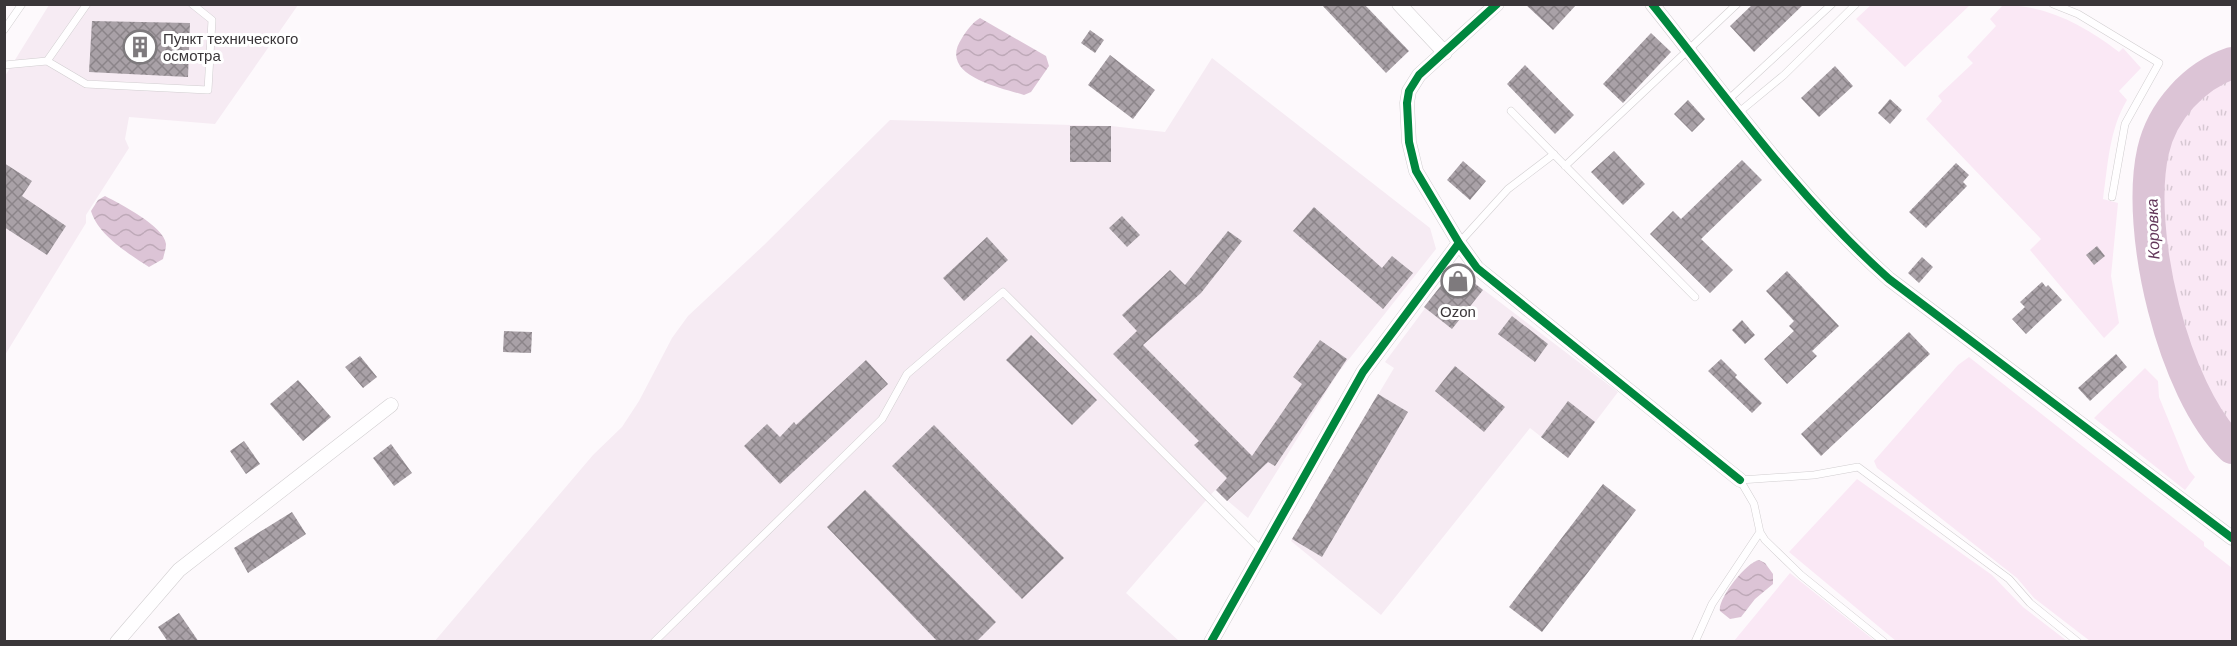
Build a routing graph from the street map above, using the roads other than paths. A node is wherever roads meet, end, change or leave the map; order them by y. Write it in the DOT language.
graph roads {
  1 [pos="22,4"];
  2 [pos="87,4"];
  3 [pos="192,4"];
  4 [pos="1399,4"];
  5 [pos="1497,4"];
  6 [pos="1652,4"];
  7 [pos="1737,4"];
  8 [pos="1832,4"];
  9 [pos="1856,4"];
  10 [pos="2053,4"];
  11 [pos="4,30"];
  12 [pos="1688,49"];
  13 [pos="1445,52"];
  14 [pos="47,61"];
  15 [pos="4,65"];
  16 [pos="1728,100"];
  17 [pos="1511,111"];
  18 [pos="1738,112"];
  19 [pos="1554,154"];
  20 [pos="1565,166"];
  21 [pos="2112,197"];
  22 [pos="1459,243"];
  23 [pos="1695,297"];
  24 [pos="391,405"];
  25 [pos="1740,480"];
  26 [pos="1760,532"];
  27 [pos="2232,538"];
  28 [pos="1262,551"];
  29 [pos="117,642"];
  30 [pos="654,642"];
  31 [pos="1211,642"];
  32 [pos="1695,642"];
  33 [pos="1884,642"];
  34 [pos="2078,642"];
  1 -- 11 [label="lane"];
  2 -- 14 [label="lane"];
  3 -- 14 [label="lane"];
  4 -- 13 [label="street"];
  5 -- 13 [label="street"];
  6 -- 12 [label="street"];
  7 -- 12 [label="lane"];
  8 -- 16 [label="lane"];
  9 -- 18 [label="lane"];
  10 -- 21 [label="lane"];
  12 -- 16 [label="street"];
  12 -- 20 [label="lane"];
  13 -- 22 [label="street"];
  14 -- 15 [label="lane"];
  16 -- 18 [label="street"];
  17 -- 19 [label="lane"];
  18 -- 27 [label="street"];
  19 -- 20 [label="lane"];
  19 -- 22 [label="lane"];
  20 -- 23 [label="lane"];
  22 -- 25 [label="street"];
  22 -- 28 [label="street"];
  24 -- 29 [label="street"];
  25 -- 26 [label="lane"];
  25 -- 34 [label="lane"];
  26 -- 32 [label="lane"];
  26 -- 33 [label="lane"];
  28 -- 30 [label="lane"];
  28 -- 31 [label="street"];
}
